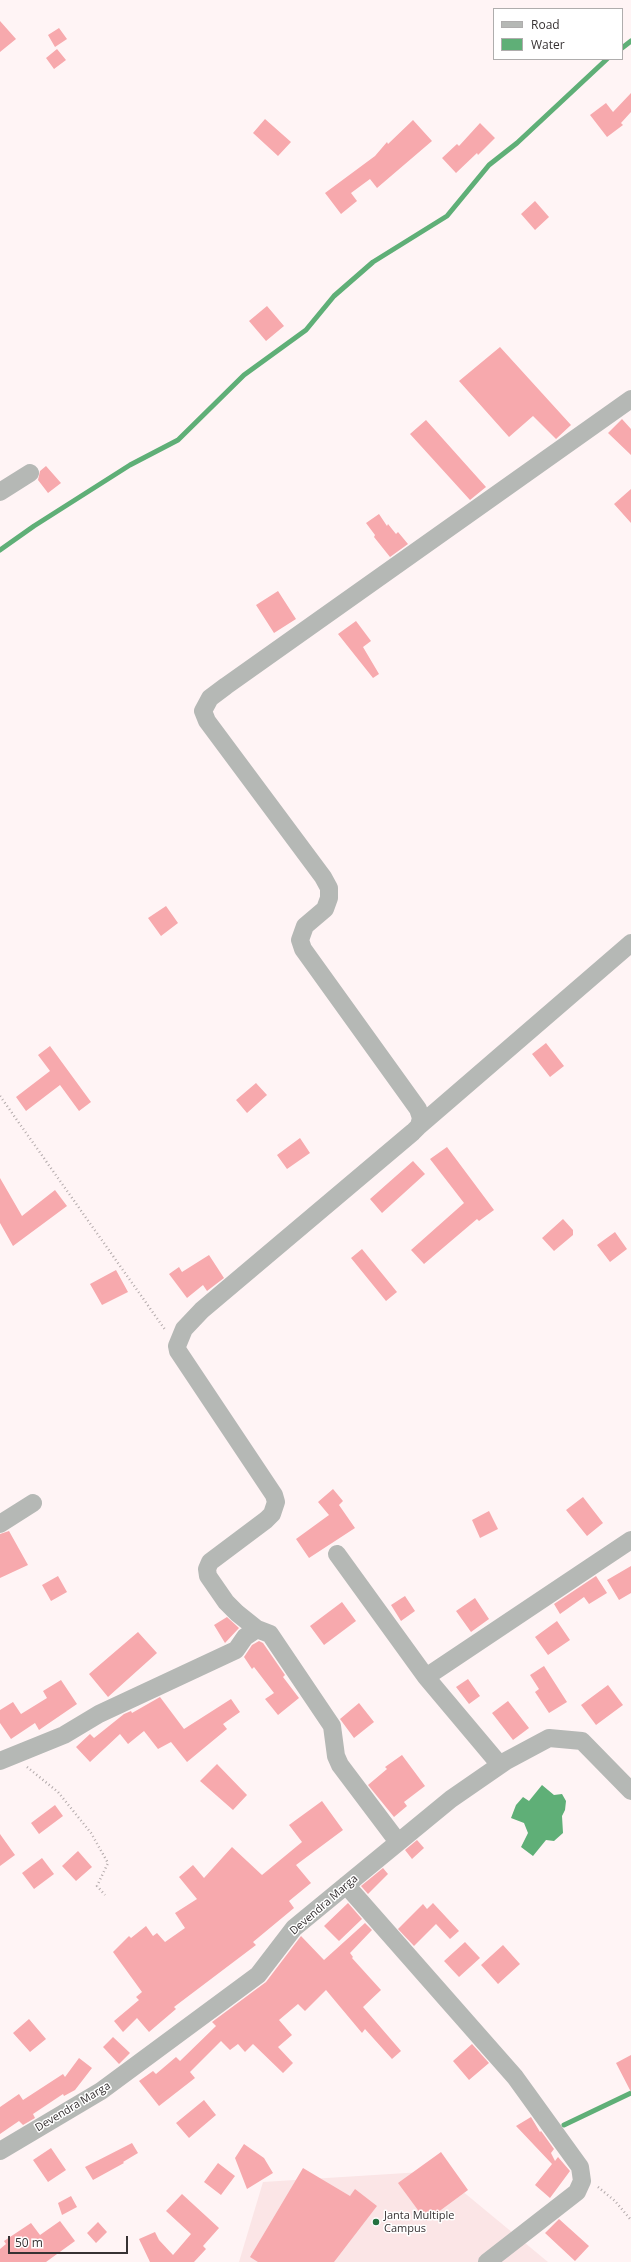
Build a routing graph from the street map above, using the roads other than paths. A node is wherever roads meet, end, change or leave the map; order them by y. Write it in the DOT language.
graph roads {
  1 [pos="631,399"];
  2 [pos="30,473"];
  3 [pos="0,492"];
  4 [pos="631,943"];
  5 [pos="419,1126"];
  6 [pos="33,1503"];
  7 [pos="0,1524"];
  8 [pos="631,1540"];
  9 [pos="337,1554"];
  10 [pos="257,1629"];
  11 [pos="426,1677"];
  12 [pos="6,1758"];
  13 [pos="500,1765"];
  14 [pos="631,1791"];
  15 [pos="398,1842"];
  16 [pos="346,1885"];
  17 [pos="1,2147"];
  18 [pos="487,2262"];
  1 -- 5 [label="street"];
  2 -- 3 [label="street"];
  4 -- 5 [label="street"];
  5 -- 10 [label="street"];
  6 -- 7 [label="street"];
  8 -- 11 [label="street"];
  9 -- 11 [label="street"];
  10 -- 12 [label="street"];
  10 -- 15 [label="street"];
  11 -- 13 [label="street"];
  13 -- 14 [label="street, Devendra Marga"];
  13 -- 15 [label="street, Devendra Marga"];
  15 -- 16 [label="street, Devendra Marga"];
  16 -- 17 [label="street, Devendra Marga"];
  16 -- 18 [label="street"];
}
